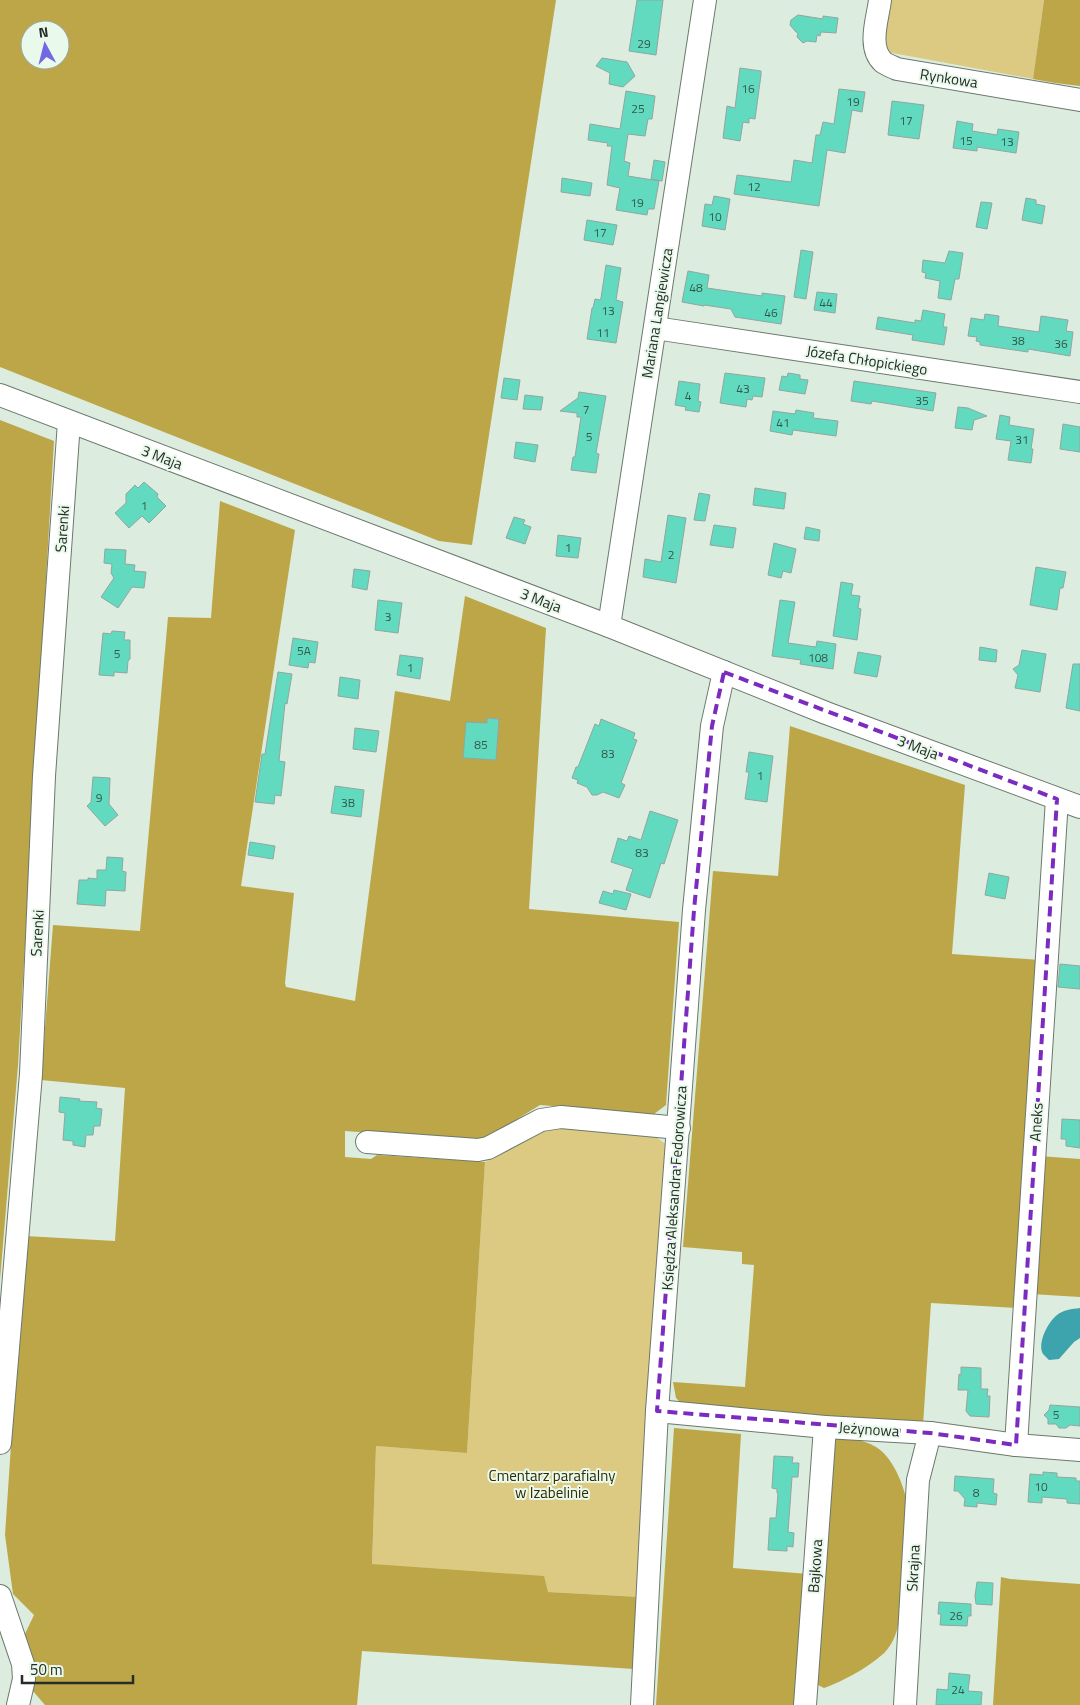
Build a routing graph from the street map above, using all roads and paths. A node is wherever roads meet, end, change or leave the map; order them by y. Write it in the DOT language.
graph roads {
  1 [pos="705,0"];
  2 [pos="880,0"];
  3 [pos="1080,100"];
  4 [pos="655,328"];
  5 [pos="1080,392"];
  6 [pos="0,395"];
  7 [pos="69,422"];
  8 [pos="609,626"];
  9 [pos="724,672"];
  10 [pos="1057,799"];
  11 [pos="1080,807"];
  12 [pos="679,1128"];
  13 [pos="367,1142"];
  14 [pos="657,1411"];
  15 [pos="825,1427"];
  16 [pos="930,1434"];
  17 [pos="0,1443"];
  18 [pos="1016,1445"];
  19 [pos="1080,1450"];
  20 [pos="0,1596"];
  21 [pos="18,1705"];
  22 [pos="642,1705"];
  23 [pos="805,1705"];
  24 [pos="905,1705"];
  1 -- 4 [label="street, Mariana Langiewicza"];
  2 -- 3 [label="street, Rynkowa"];
  4 -- 5 [label="street, Józefa Chłopickiego"];
  4 -- 8 [label="street, Mariana Langiewicza"];
  6 -- 7 [label="street, 3 Maja"];
  7 -- 8 [label="street, 3 Maja"];
  7 -- 17 [label="street, Sarenki"];
  8 -- 9 [label="street, 3 Maja"];
  9 -- 10 [label="street, 3 Maja"];
  9 -- 12 [label="street, Księdza Aleksandra Fedorowicza"];
  10 -- 11 [label="street, 3 Maja"];
  10 -- 18 [label="street, Aneks"];
  12 -- 13 [label="street"];
  12 -- 14 [label="street, Księdza Aleksandra Fedorowicza"];
  14 -- 15 [label="street, Jeżynowa"];
  14 -- 22 [label="street, Księdza Aleksandra Fedorowicza"];
  15 -- 16 [label="street, Jeżynowa"];
  15 -- 23 [label="street, Bajkowa"];
  16 -- 18 [label="street, Jeżynowa"];
  16 -- 24 [label="street, Skrajna"];
  18 -- 19 [label="street, Jeżynowa"];
  20 -- 21 [label="street"];
}
